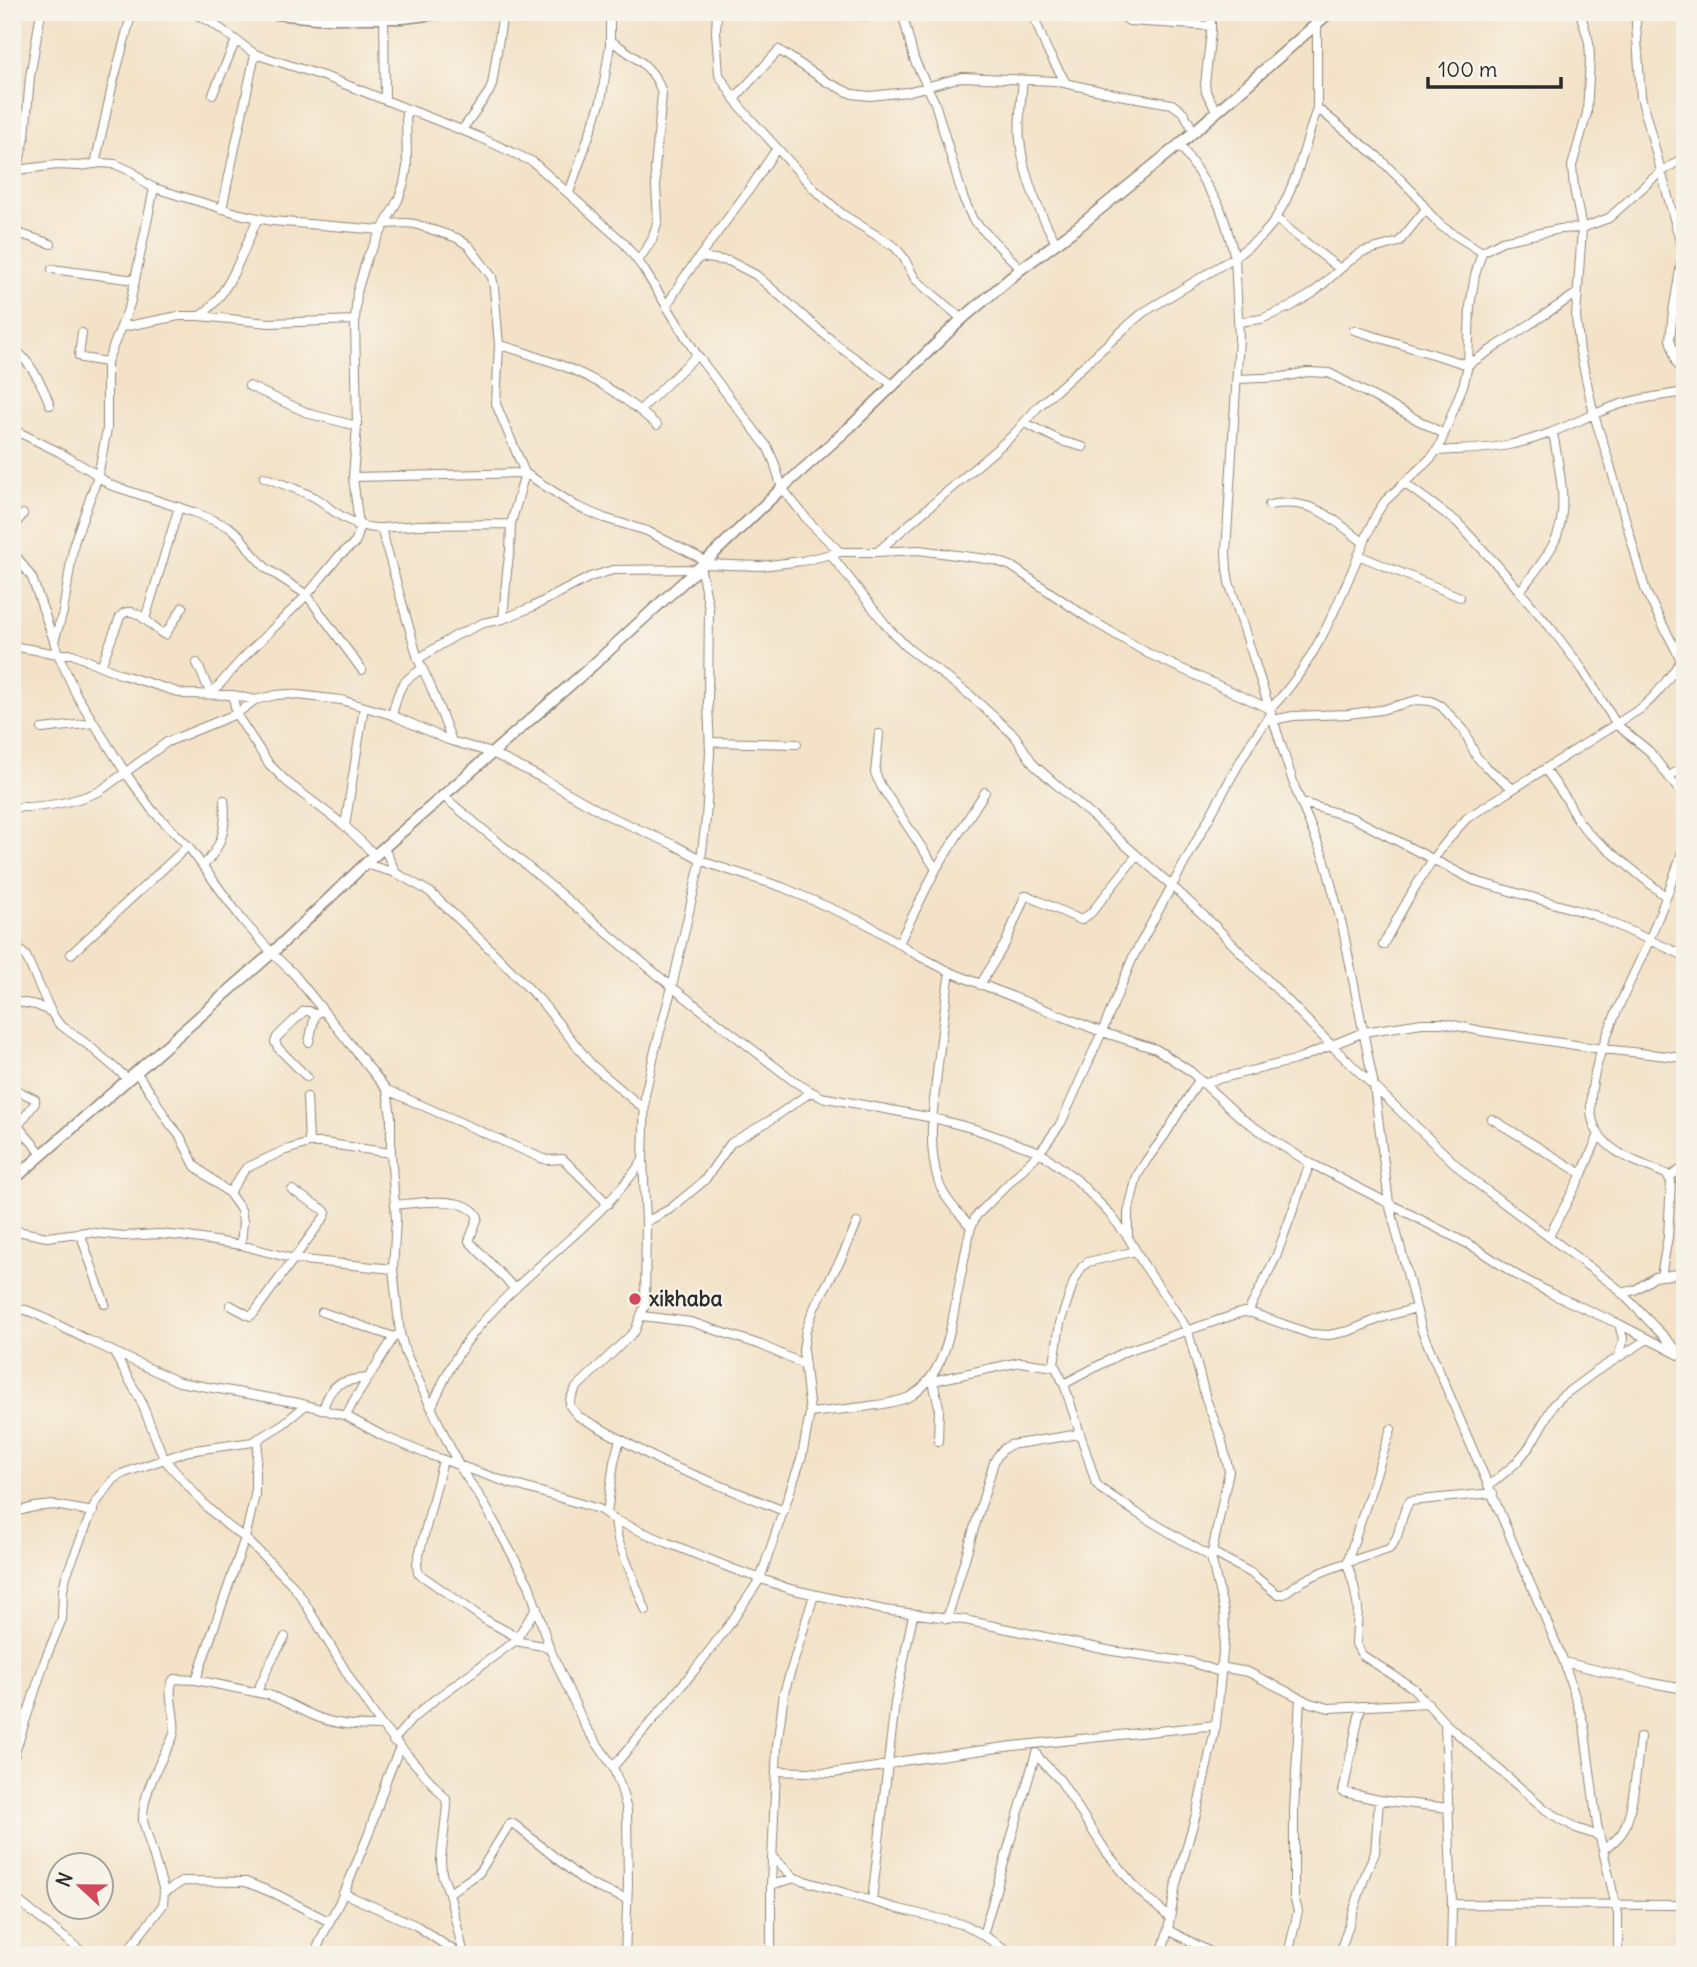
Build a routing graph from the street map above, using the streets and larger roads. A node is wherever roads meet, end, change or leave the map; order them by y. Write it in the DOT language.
graph roads {
  1 [pos="41,12"];
  2 [pos="132,12"];
  3 [pos="191,12"];
  4 [pos="258,12"];
  5 [pos="451,12"];
  6 [pos="503,12"];
  7 [pos="610,12"];
  8 [pos="717,12"];
  9 [pos="855,12"];
  10 [pos="871,12"];
  11 [pos="902,12"];
  12 [pos="1032,12"];
  13 [pos="1116,12"];
  14 [pos="1211,12"];
  15 [pos="1330,12"];
  16 [pos="1580,12"];
  17 [pos="1637,12"];
  18 [pos="384,15"];
  19 [pos="1317,23"];
  20 [pos="1211,26"];
  21 [pos="236,40"];
  22 [pos="610,40"];
  23 [pos="255,54"];
  24 [pos="1023,80"];
  25 [pos="1066,83"];
  26 [pos="927,87"];
  27 [pos="213,94"];
  28 [pos="385,99"];
  29 [pos="734,99"];
  30 [pos="1317,108"];
  31 [pos="406,109"];
  32 [pos="1217,112"];
  33 [pos="462,130"];
  34 [pos="1194,132"];
  35 [pos="12,133"];
  36 [pos="25,137"];
  37 [pos="1180,144"];
  38 [pos="777,148"];
  39 [pos="1685,156"];
  40 [pos="95,164"];
  41 [pos="17,170"];
  42 [pos="1662,171"];
  43 [pos="154,188"];
  44 [pos="12,190"];
  45 [pos="569,193"];
  46 [pos="222,209"];
  47 [pos="1426,209"];
  48 [pos="258,218"];
  49 [pos="1276,218"];
  50 [pos="1680,220"];
  51 [pos="383,227"];
  52 [pos="1581,228"];
  53 [pos="12,231"];
  54 [pos="1056,243"];
  55 [pos="51,244"];
  56 [pos="1482,252"];
  57 [pos="699,257"];
  58 [pos="1235,257"];
  59 [pos="638,261"];
  60 [pos="52,269"];
  61 [pos="1021,269"];
  62 [pos="1340,269"];
  63 [pos="135,280"];
  64 [pos="1576,294"];
  65 [pos="667,304"];
  66 [pos="201,316"];
  67 [pos="962,319"];
  68 [pos="355,320"];
  69 [pos="1238,322"];
  70 [pos="122,327"];
  71 [pos="1354,330"];
  72 [pos="82,333"];
  73 [pos="499,345"];
  74 [pos="12,346"];
  75 [pos="696,355"];
  76 [pos="107,362"];
  77 [pos="1468,365"];
  78 [pos="1685,378"];
  79 [pos="1237,379"];
  80 [pos="893,385"];
  81 [pos="249,386"];
  82 [pos="1685,392"];
  83 [pos="50,405"];
  84 [pos="639,410"];
  85 [pos="1594,415"];
  86 [pos="1025,423"];
  87 [pos="657,425"];
  88 [pos="357,426"];
  89 [pos="12,429"];
  90 [pos="1553,432"];
  91 [pos="1444,434"];
  92 [pos="1083,447"];
  93 [pos="1437,451"];
  94 [pos="525,473"];
  95 [pos="98,476"];
  96 [pos="264,477"];
  97 [pos="353,477"];
  98 [pos="1404,483"];
  99 [pos="782,488"];
  100 [pos="1269,505"];
  101 [pos="179,507"];
  102 [pos="23,514"];
  103 [pos="511,524"];
  104 [pos="359,525"];
  105 [pos="381,528"];
  106 [pos="12,529"];
  107 [pos="1363,542"];
  108 [pos="12,550"];
  109 [pos="877,552"];
  110 [pos="835,553"];
  111 [pos="1358,555"];
  112 [pos="701,565"];
  113 [pos="1520,591"];
  114 [pos="307,595"];
  115 [pos="1460,597"];
  116 [pos="183,607"];
  117 [pos="145,619"];
  118 [pos="503,619"];
  119 [pos="54,640"];
  120 [pos="12,646"];
  121 [pos="58,654"];
  122 [pos="1683,658"];
  123 [pos="418,659"];
  124 [pos="197,663"];
  125 [pos="101,666"];
  126 [pos="422,669"];
  127 [pos="362,670"];
  128 [pos="211,694"];
  129 [pos="233,695"];
  130 [pos="255,700"];
  131 [pos="365,707"];
  132 [pos="1272,714"];
  133 [pos="236,715"];
  134 [pos="392,715"];
  135 [pos="94,723"];
  136 [pos="1617,725"];
  137 [pos="42,729"];
  138 [pos="879,734"];
  139 [pos="452,741"];
  140 [pos="710,742"];
  141 [pos="797,744"];
  142 [pos="492,753"];
  143 [pos="1685,765"];
  144 [pos="1545,769"];
  145 [pos="125,772"];
  146 [pos="1670,777"];
  147 [pos="1512,788"];
  148 [pos="985,792"];
  149 [pos="443,796"];
  150 [pos="1685,798"];
  151 [pos="224,800"];
  152 [pos="1300,802"];
  153 [pos="12,807"];
  154 [pos="345,826"];
  155 [pos="1685,843"];
  156 [pos="188,846"];
  157 [pos="379,851"];
  158 [pos="1137,855"];
  159 [pos="701,859"];
  160 [pos="1432,859"];
  161 [pos="1682,862"];
  162 [pos="365,864"];
  163 [pos="203,866"];
  164 [pos="936,869"];
  165 [pos="396,873"];
  166 [pos="1171,885"];
  167 [pos="1665,895"];
  168 [pos="1649,940"];
  169 [pos="12,943"];
  170 [pos="899,943"];
  171 [pos="1383,945"];
  172 [pos="272,953"];
  173 [pos="71,954"];
  174 [pos="1685,956"];
  175 [pos="950,972"];
  176 [pos="980,985"];
  177 [pos="673,987"];
  178 [pos="12,1001"];
  179 [pos="51,1012"];
  180 [pos="319,1012"];
  181 [pos="1102,1032"];
  182 [pos="1364,1032"];
  183 [pos="309,1041"];
  184 [pos="1332,1046"];
  185 [pos="1601,1048"];
  186 [pos="1685,1058"];
  187 [pos="132,1076"];
  188 [pos="307,1076"];
  189 [pos="1200,1081"];
  190 [pos="1374,1086"];
  191 [pos="12,1088"];
  192 [pos="387,1090"];
  193 [pos="811,1092"];
  194 [pos="307,1097"];
  195 [pos="644,1109"];
  196 [pos="933,1118"];
  197 [pos="1492,1119"];
  198 [pos="1599,1134"];
  199 [pos="309,1143"];
  200 [pos="1040,1152"];
  201 [pos="391,1153"];
  202 [pos="42,1154"];
  203 [pos="643,1160"];
  204 [pos="1310,1163"];
  205 [pos="1685,1171"];
  206 [pos="1582,1174"];
  207 [pos="1669,1177"];
  208 [pos="629,1180"];
  209 [pos="12,1181"];
  210 [pos="645,1181"];
  211 [pos="292,1190"];
  212 [pos="229,1193"];
  213 [pos="1389,1203"];
  214 [pos="608,1204"];
  215 [pos="395,1205"];
  216 [pos="646,1222"];
  217 [pos="857,1223"];
  218 [pos="971,1227"];
  219 [pos="12,1230"];
  220 [pos="80,1233"];
  221 [pos="1549,1236"];
  222 [pos="1128,1237"];
  223 [pos="241,1245"];
  224 [pos="1136,1251"];
  225 [pos="294,1259"];
  226 [pos="393,1269"];
  227 [pos="1685,1273"];
  228 [pos="1661,1276"];
  229 [pos="515,1289"];
  230 [pos="1634,1290"];
  231 [pos="1621,1293"];
  232 [pos="1631,1303"];
  233 [pos="105,1304"];
  234 [pos="230,1305"];
  235 [pos="1416,1308"];
  236 [pos="12,1309"];
  237 [pos="322,1312"];
  238 [pos="1248,1312"];
  239 [pos="642,1315"];
  240 [pos="1619,1324"];
  241 [pos="1188,1331"];
  242 [pos="397,1336"];
  243 [pos="1648,1339"];
  244 [pos="114,1352"];
  245 [pos="1619,1356"];
  246 [pos="1684,1357"];
  247 [pos="805,1365"];
  248 [pos="1055,1367"];
  249 [pos="369,1378"];
  250 [pos="930,1381"];
  251 [pos="1064,1384"];
  252 [pos="306,1405"];
  253 [pos="432,1406"];
  254 [pos="323,1409"];
  255 [pos="810,1413"];
  256 [pos="346,1416"];
  257 [pos="1391,1429"];
  258 [pos="1080,1434"];
  259 [pos="259,1438"];
  260 [pos="620,1439"];
  261 [pos="938,1441"];
  262 [pos="164,1459"];
  263 [pos="443,1460"];
  264 [pos="459,1466"];
  265 [pos="1485,1475"];
  266 [pos="1501,1476"];
  267 [pos="1492,1489"];
  268 [pos="784,1511"];
  269 [pos="93,1512"];
  270 [pos="12,1513"];
  271 [pos="607,1513"];
  272 [pos="615,1520"];
  273 [pos="245,1538"];
  274 [pos="1211,1555"];
  275 [pos="1347,1563"];
  276 [pos="760,1579"];
  277 [pos="814,1595"];
  278 [pos="537,1607"];
  279 [pos="646,1611"];
  280 [pos="913,1615"];
  281 [pos="947,1619"];
  282 [pos="285,1637"];
  283 [pos="516,1639"];
  284 [pos="549,1647"];
  285 [pos="1564,1662"];
  286 [pos="1220,1669"];
  287 [pos="196,1680"];
  288 [pos="1685,1689"];
  289 [pos="257,1692"];
  290 [pos="1300,1698"];
  291 [pos="1428,1703"];
  292 [pos="1361,1706"];
  293 [pos="1445,1723"];
  294 [pos="1216,1725"];
  295 [pos="382,1726"];
  296 [pos="1640,1737"];
  297 [pos="1038,1743"];
  298 [pos="397,1744"];
  299 [pos="1035,1755"];
  300 [pos="12,1762"];
  301 [pos="888,1764"];
  302 [pos="612,1767"];
  303 [pos="776,1771"];
  304 [pos="1379,1800"];
  305 [pos="1448,1808"];
  306 [pos="1600,1836"];
  307 [pos="1603,1850"];
  308 [pos="772,1857"];
  309 [pos="795,1878"];
  310 [pos="771,1885"];
  311 [pos="164,1893"];
  312 [pos="343,1893"];
  313 [pos="449,1894"];
  314 [pos="12,1896"];
  315 [pos="627,1899"];
  316 [pos="872,1901"];
  317 [pos="1452,1904"];
  318 [pos="1616,1904"];
  319 [pos="1685,1905"];
  320 [pos="1170,1918"];
  321 [pos="328,1921"];
  322 [pos="1168,1930"];
  323 [pos="984,1935"];
  324 [pos="86,1955"];
  325 [pos="124,1955"];
  326 [pos="315,1955"];
  327 [pos="462,1955"];
  328 [pos="625,1955"];
  329 [pos="771,1955"];
  330 [pos="1015,1955"];
  331 [pos="1161,1955"];
  332 [pos="1216,1955"];
  333 [pos="1289,1955"];
  334 [pos="1339,1955"];
  335 [pos="1451,1955"];
  336 [pos="1618,1955"];
  1 -- 36 [label="street"];
  2 -- 40 [label="street"];
  3 -- 21 [label="street"];
  4 -- 18 [label="street"];
  5 -- 18 [label="street"];
  6 -- 33 [label="street"];
  7 -- 22 [label="street"];
  8 -- 29 [label="street"];
  9 -- 10 [label="street"];
  11 -- 26 [label="street"];
  12 -- 25 [label="street"];
  13 -- 20 [label="street"];
  14 -- 20 [label="street"];
  15 -- 19 [label="street"];
  16 -- 52 [label="street"];
  17 -- 42 [label="street"];
  18 -- 28 [label="street"];
  19 -- 30 [label="street"];
  19 -- 32 [label="street"];
  20 -- 32 [label="street"];
  21 -- 23 [label="street"];
  21 -- 27 [label="street"];
  22 -- 45 [label="street"];
  22 -- 59 [label="street"];
  23 -- 28 [label="street"];
  23 -- 46 [label="street"];
  24 -- 25 [label="street"];
  24 -- 26 [label="street"];
  24 -- 54 [label="street"];
  25 -- 34 [label="street"];
  26 -- 29 [label="street"];
  26 -- 61 [label="street"];
  28 -- 31 [label="street"];
  29 -- 38 [label="street"];
  30 -- 47 [label="street"];
  30 -- 49 [label="street"];
  31 -- 33 [label="street"];
  31 -- 51 [label="street"];
  32 -- 34 [label="street"];
  33 -- 45 [label="street"];
  34 -- 37 [label="street"];
  35 -- 36 [label="street"];
  36 -- 41 [label="street"];
  37 -- 54 [label="street"];
  37 -- 58 [label="street"];
  38 -- 57 [label="street"];
  38 -- 67 [label="street"];
  39 -- 42 [label="street"];
  40 -- 41 [label="street"];
  40 -- 43 [label="street"];
  41 -- 44 [label="street"];
  42 -- 50 [label="street"];
  42 -- 52 [label="street"];
  43 -- 46 [label="street"];
  43 -- 63 [label="street"];
  45 -- 59 [label="street"];
  46 -- 48 [label="street"];
  47 -- 56 [label="street"];
  47 -- 62 [label="street"];
  48 -- 51 [label="street"];
  48 -- 66 [label="street"];
  49 -- 58 [label="street"];
  49 -- 62 [label="street"];
  50 -- 78 [label="street"];
  51 -- 68 [label="street"];
  51 -- 73 [label="street"];
  52 -- 56 [label="street"];
  52 -- 64 [label="street"];
  53 -- 55 [label="street"];
  54 -- 61 [label="street"];
  56 -- 77 [label="street"];
  57 -- 65 [label="street"];
  57 -- 80 [label="street"];
  58 -- 69 [label="street"];
  58 -- 86 [label="street"];
  59 -- 65 [label="street"];
  60 -- 63 [label="street"];
  61 -- 67 [label="street"];
  62 -- 69 [label="street"];
  63 -- 70 [label="street"];
  64 -- 77 [label="street"];
  64 -- 85 [label="street"];
  65 -- 75 [label="street"];
  66 -- 68 [label="street"];
  66 -- 70 [label="street"];
  67 -- 80 [label="street"];
  68 -- 88 [label="street"];
  69 -- 79 [label="street"];
  70 -- 76 [label="street"];
  71 -- 77 [label="street"];
  72 -- 76 [label="street"];
  73 -- 84 [label="street"];
  73 -- 94 [label="street"];
  74 -- 83 [label="street"];
  75 -- 84 [label="street"];
  75 -- 99 [label="street"];
  76 -- 95 [label="street"];
  77 -- 91 [label="street"];
  79 -- 91 [label="street"];
  79 -- 132 [label="street"];
  80 -- 99 [label="street"];
  81 -- 88 [label="street"];
  82 -- 85 [label="street"];
  84 -- 87 [label="street"];
  85 -- 90 [label="street"];
  85 -- 122 [label="street"];
  86 -- 92 [label="street"];
  86 -- 109 [label="street"];
  88 -- 97 [label="street"];
  89 -- 95 [label="street"];
  90 -- 93 [label="street"];
  90 -- 113 [label="street"];
  91 -- 93 [label="street"];
  93 -- 98 [label="street"];
  94 -- 97 [label="street"];
  94 -- 103 [label="street"];
  94 -- 112 [label="street"];
  95 -- 101 [label="street"];
  95 -- 119 [label="street"];
  96 -- 104 [label="street"];
  97 -- 104 [label="street"];
  98 -- 107 [label="street"];
  98 -- 113 [label="street"];
  99 -- 110 [label="street"];
  99 -- 112 [label="street"];
  100 -- 107 [label="street"];
  101 -- 114 [label="street"];
  101 -- 117 [label="street"];
  102 -- 106 [label="street"];
  103 -- 105 [label="street"];
  103 -- 118 [label="street"];
  104 -- 105 [label="street"];
  104 -- 114 [label="street"];
  105 -- 123 [label="street"];
  107 -- 111 [label="street"];
  108 -- 119 [label="street"];
  109 -- 110 [label="street"];
  109 -- 132 [label="street"];
  110 -- 112 [label="street"];
  110 -- 158 [label="street"];
  111 -- 115 [label="street"];
  111 -- 132 [label="street"];
  112 -- 118 [label="street"];
  112 -- 140 [label="street"];
  112 -- 142 [label="street"];
  113 -- 136 [label="street"];
  114 -- 127 [label="street"];
  114 -- 128 [label="street"];
  116 -- 117 [label="street"];
  117 -- 125 [label="street"];
  118 -- 123 [label="street"];
  119 -- 121 [label="street"];
  120 -- 121 [label="street"];
  121 -- 125 [label="street"];
  121 -- 135 [label="street"];
  122 -- 136 [label="street"];
  123 -- 126 [label="street"];
  124 -- 128 [label="street"];
  125 -- 128 [label="street"];
  126 -- 134 [label="street"];
  126 -- 139 [label="street"];
  128 -- 129 [label="street"];
  129 -- 130 [label="street"];
  129 -- 133 [label="street"];
  130 -- 131 [label="street"];
  130 -- 133 [label="street"];
  131 -- 134 [label="street"];
  131 -- 154 [label="street"];
  132 -- 147 [label="street"];
  132 -- 152 [label="street"];
  132 -- 166 [label="street"];
  133 -- 145 [label="street"];
  133 -- 154 [label="street"];
  134 -- 139 [label="street"];
  135 -- 137 [label="street"];
  135 -- 145 [label="street"];
  136 -- 144 [label="street"];
  136 -- 146 [label="street"];
  138 -- 164 [label="street"];
  139 -- 142 [label="street"];
  140 -- 141 [label="street"];
  140 -- 159 [label="street"];
  142 -- 149 [label="street"];
  142 -- 159 [label="street"];
  143 -- 146 [label="street"];
  144 -- 147 [label="street"];
  144 -- 167 [label="street"];
  145 -- 153 [label="street"];
  145 -- 156 [label="street"];
  146 -- 150 [label="street"];
  147 -- 160 [label="street"];
  148 -- 164 [label="street"];
  149 -- 157 [label="street"];
  149 -- 177 [label="street"];
  151 -- 163 [label="street"];
  152 -- 160 [label="street"];
  152 -- 182 [label="street"];
  154 -- 157 [label="street"];
  155 -- 161 [label="street"];
  156 -- 163 [label="street"];
  156 -- 173 [label="street"];
  157 -- 162 [label="street"];
  157 -- 165 [label="street"];
  158 -- 166 [label="street"];
  158 -- 176 [label="street"];
  159 -- 170 [label="street"];
  159 -- 177 [label="street"];
  160 -- 168 [label="street"];
  160 -- 171 [label="street"];
  161 -- 167 [label="street"];
  162 -- 165 [label="street"];
  162 -- 172 [label="street"];
  163 -- 172 [label="street"];
  164 -- 170 [label="street"];
  165 -- 195 [label="street"];
  166 -- 181 [label="street"];
  166 -- 184 [label="street"];
  167 -- 168 [label="street"];
  168 -- 174 [label="street"];
  168 -- 185 [label="street"];
  169 -- 179 [label="street"];
  170 -- 175 [label="street"];
  172 -- 180 [label="street"];
  172 -- 187 [label="street"];
  175 -- 176 [label="street"];
  175 -- 196 [label="street"];
  176 -- 181 [label="street"];
  177 -- 193 [label="street"];
  177 -- 195 [label="street"];
  178 -- 179 [label="street"];
  179 -- 187 [label="street"];
  180 -- 183 [label="street"];
  180 -- 188 [label="street"];
  180 -- 192 [label="street"];
  181 -- 189 [label="street"];
  181 -- 200 [label="street"];
  182 -- 184 [label="street"];
  182 -- 185 [label="street"];
  182 -- 190 [label="street"];
  184 -- 189 [label="street"];
  184 -- 190 [label="street"];
  185 -- 186 [label="street"];
  185 -- 198 [label="street"];
  187 -- 202 [label="street"];
  187 -- 212 [label="street"];
  189 -- 204 [label="street"];
  189 -- 222 [label="street"];
  190 -- 213 [label="street"];
  190 -- 221 [label="street"];
  191 -- 202 [label="street"];
  192 -- 201 [label="street"];
  192 -- 214 [label="street"];
  193 -- 196 [label="street"];
  193 -- 216 [label="street"];
  194 -- 199 [label="street"];
  195 -- 203 [label="street"];
  196 -- 200 [label="street"];
  196 -- 218 [label="street"];
  197 -- 206 [label="street"];
  198 -- 206 [label="street"];
  198 -- 207 [label="street"];
  199 -- 201 [label="street"];
  199 -- 212 [label="street"];
  200 -- 218 [label="street"];
  200 -- 222 [label="street"];
  201 -- 215 [label="street"];
  202 -- 209 [label="street"];
  203 -- 208 [label="street"];
  203 -- 210 [label="street"];
  204 -- 213 [label="street"];
  204 -- 238 [label="street"];
  205 -- 207 [label="street"];
  206 -- 221 [label="street"];
  207 -- 228 [label="street"];
  208 -- 210 [label="street"];
  208 -- 214 [label="street"];
  210 -- 216 [label="street"];
  211 -- 225 [label="street"];
  212 -- 223 [label="street"];
  213 -- 235 [label="street"];
  213 -- 240 [label="street"];
  214 -- 229 [label="street"];
  215 -- 226 [label="street"];
  215 -- 229 [label="street"];
  216 -- 239 [label="street"];
  217 -- 247 [label="street"];
  218 -- 250 [label="street"];
  219 -- 220 [label="street"];
  220 -- 223 [label="street"];
  220 -- 233 [label="street"];
  221 -- 231 [label="street"];
  222 -- 224 [label="street"];
  223 -- 225 [label="street"];
  224 -- 241 [label="street"];
  224 -- 248 [label="street"];
  225 -- 226 [label="street"];
  225 -- 234 [label="street"];
  226 -- 242 [label="street"];
  227 -- 228 [label="street"];
  228 -- 230 [label="street"];
  229 -- 253 [label="street"];
  230 -- 231 [label="street"];
  230 -- 232 [label="street"];
  231 -- 232 [label="street"];
  232 -- 246 [label="street"];
  235 -- 238 [label="street"];
  235 -- 265 [label="street"];
  236 -- 244 [label="street"];
  237 -- 242 [label="street"];
  238 -- 241 [label="street"];
  239 -- 247 [label="street"];
  239 -- 260 [label="street"];
  240 -- 243 [label="street"];
  240 -- 245 [label="street"];
  241 -- 251 [label="street"];
  241 -- 274 [label="street"];
  242 -- 249 [label="street"];
  242 -- 253 [label="street"];
  243 -- 245 [label="street"];
  243 -- 246 [label="street"];
  244 -- 252 [label="street"];
  244 -- 262 [label="street"];
  245 -- 266 [label="street"];
  247 -- 255 [label="street"];
  248 -- 250 [label="street"];
  248 -- 251 [label="street"];
  249 -- 254 [label="street"];
  249 -- 256 [label="street"];
  250 -- 255 [label="street"];
  250 -- 261 [label="street"];
  251 -- 258 [label="street"];
  252 -- 254 [label="street"];
  252 -- 259 [label="street"];
  253 -- 264 [label="street"];
  254 -- 256 [label="street"];
  255 -- 268 [label="street"];
  256 -- 263 [label="street"];
  257 -- 275 [label="street"];
  258 -- 274 [label="street"];
  258 -- 281 [label="street"];
  259 -- 262 [label="street"];
  259 -- 273 [label="street"];
  260 -- 268 [label="street"];
  260 -- 271 [label="street"];
  262 -- 269 [label="street"];
  262 -- 273 [label="street"];
  263 -- 264 [label="street"];
  263 -- 283 [label="street"];
  264 -- 271 [label="street"];
  264 -- 278 [label="street"];
  265 -- 266 [label="street"];
  265 -- 267 [label="street"];
  266 -- 267 [label="street"];
  267 -- 275 [label="street"];
  267 -- 285 [label="street"];
  268 -- 276 [label="street"];
  269 -- 270 [label="street"];
  269 -- 300 [label="street"];
  271 -- 272 [label="street"];
  272 -- 276 [label="street"];
  272 -- 279 [label="street"];
  273 -- 287 [label="street"];
  273 -- 295 [label="street"];
  274 -- 275 [label="street"];
  274 -- 286 [label="street"];
  275 -- 291 [label="street"];
  276 -- 277 [label="street"];
  276 -- 302 [label="street"];
  277 -- 280 [label="street"];
  277 -- 303 [label="street"];
  278 -- 283 [label="street"];
  278 -- 284 [label="street"];
  280 -- 281 [label="street"];
  280 -- 301 [label="street"];
  281 -- 286 [label="street"];
  282 -- 289 [label="street"];
  283 -- 284 [label="street"];
  283 -- 298 [label="street"];
  284 -- 302 [label="street"];
  285 -- 288 [label="street"];
  285 -- 306 [label="street"];
  286 -- 290 [label="street"];
  286 -- 294 [label="street"];
  287 -- 289 [label="street"];
  287 -- 311 [label="street"];
  289 -- 295 [label="street"];
  290 -- 292 [label="street"];
  290 -- 333 [label="street"];
  291 -- 292 [label="street"];
  291 -- 293 [label="street"];
  292 -- 304 [label="street"];
  293 -- 305 [label="street"];
  293 -- 306 [label="street"];
  294 -- 297 [label="street"];
  294 -- 320 [label="street"];
  295 -- 298 [label="street"];
  296 -- 307 [label="street"];
  297 -- 299 [label="street"];
  297 -- 301 [label="street"];
  298 -- 312 [label="street"];
  298 -- 313 [label="street"];
  299 -- 320 [label="street"];
  299 -- 323 [label="street"];
  301 -- 303 [label="street"];
  301 -- 316 [label="street"];
  302 -- 315 [label="street"];
  303 -- 308 [label="street"];
  304 -- 305 [label="street"];
  304 -- 334 [label="street"];
  305 -- 317 [label="street"];
  306 -- 307 [label="street"];
  307 -- 318 [label="street"];
  308 -- 309 [label="street"];
  308 -- 310 [label="street"];
  309 -- 310 [label="street"];
  309 -- 316 [label="street"];
  310 -- 329 [label="street"];
  311 -- 321 [label="street"];
  311 -- 325 [label="street"];
  312 -- 321 [label="street"];
  312 -- 327 [label="street"];
  313 -- 315 [label="street"];
  313 -- 327 [label="street"];
  314 -- 324 [label="street"];
  315 -- 328 [label="street"];
  316 -- 323 [label="street"];
  317 -- 318 [label="street"];
  317 -- 335 [label="street"];
  318 -- 319 [label="street"];
  318 -- 336 [label="street"];
  320 -- 322 [label="street"];
  321 -- 326 [label="street"];
  322 -- 331 [label="street"];
  322 -- 332 [label="street"];
  323 -- 330 [label="street"];
}
